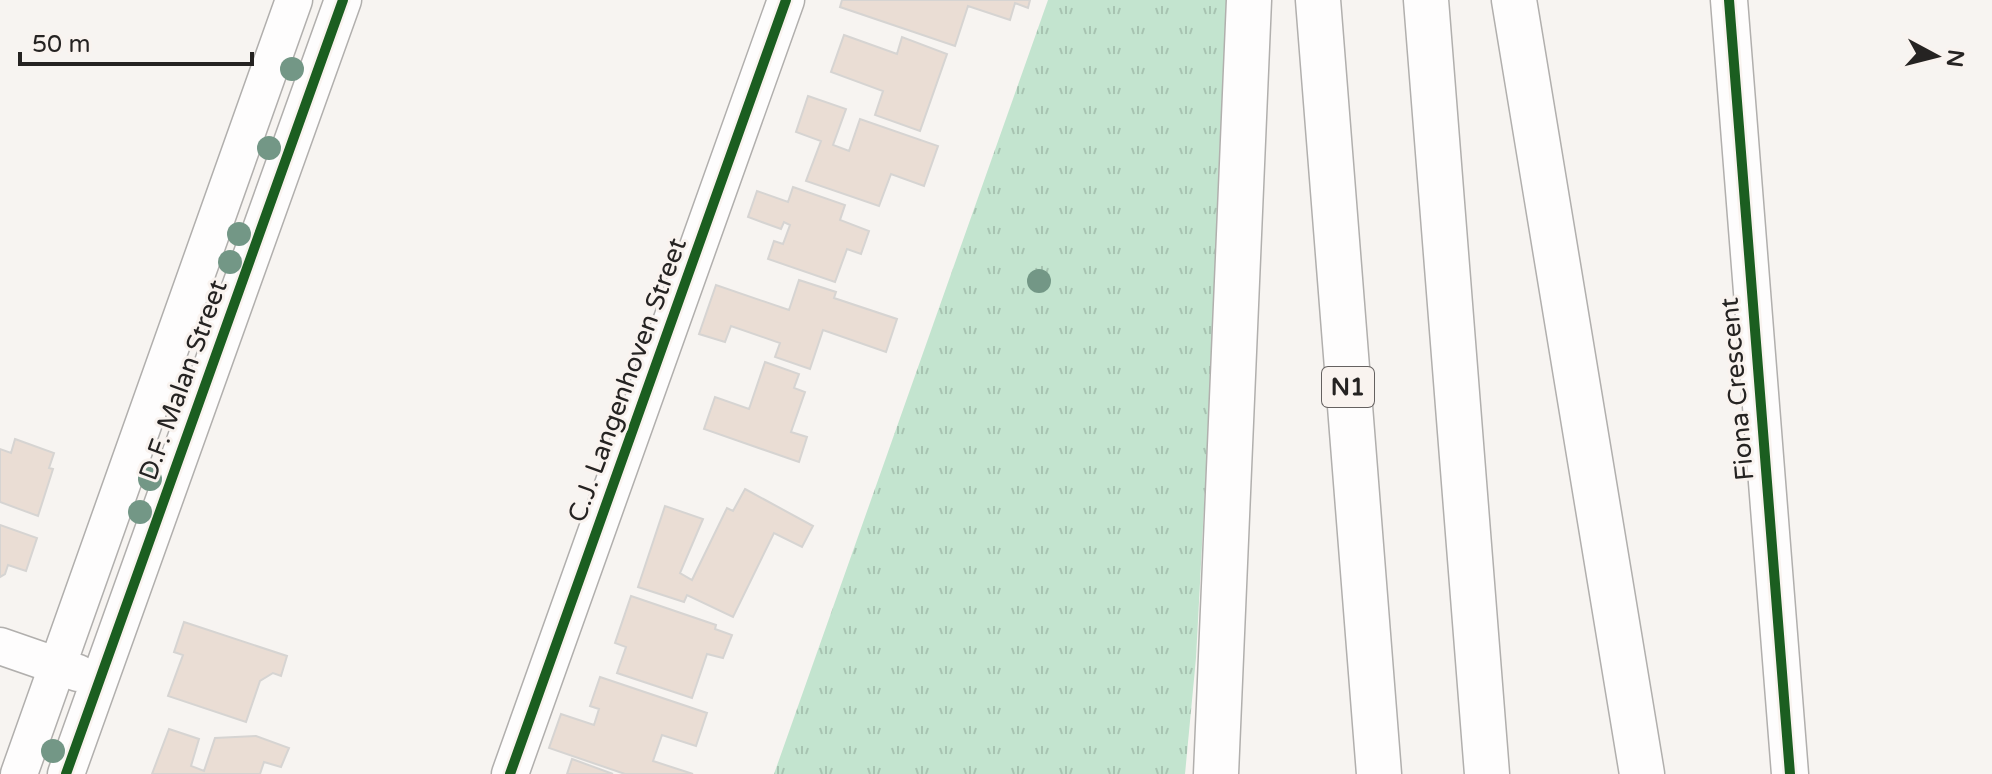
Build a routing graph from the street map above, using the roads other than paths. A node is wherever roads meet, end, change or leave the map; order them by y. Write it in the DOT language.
graph roads {
  1 [pos="294,0"];
  2 [pos="343,0"];
  3 [pos="786,0"];
  4 [pos="1249,0"];
  5 [pos="1318,0"];
  6 [pos="1426,0"];
  7 [pos="1514,0"];
  8 [pos="1729,0"];
  9 [pos="1245,133"];
  10 [pos="0,646"];
  11 [pos="56,666"];
  12 [pos="100,679"];
  13 [pos="19,774"];
  14 [pos="66,774"];
  15 [pos="510,774"];
  16 [pos="1216,774"];
  17 [pos="1246,774"];
  18 [pos="1379,774"];
  19 [pos="1487,774"];
  20 [pos="1642,774"];
  21 [pos="1790,774"];
  1 -- 11 [label="street, D.F. Malan Street"];
  2 -- 12 [label="street, D.F. Malan Street"];
  3 -- 15 [label="street, C.J. Langenhoven Street"];
  4 -- 9 [label="highway"];
  5 -- 18 [label="highway, N1"];
  6 -- 19 [label="highway"];
  7 -- 20 [label="highway"];
  8 -- 21 [label="street, Fiona Crescent"];
  9 -- 16 [label="highway"];
  9 -- 17 [label="highway"];
  10 -- 11 [label="street"];
  11 -- 12 [label="street"];
  11 -- 13 [label="street, D.F. Malan Street"];
  12 -- 14 [label="street, D.F. Malan Street"];
}
